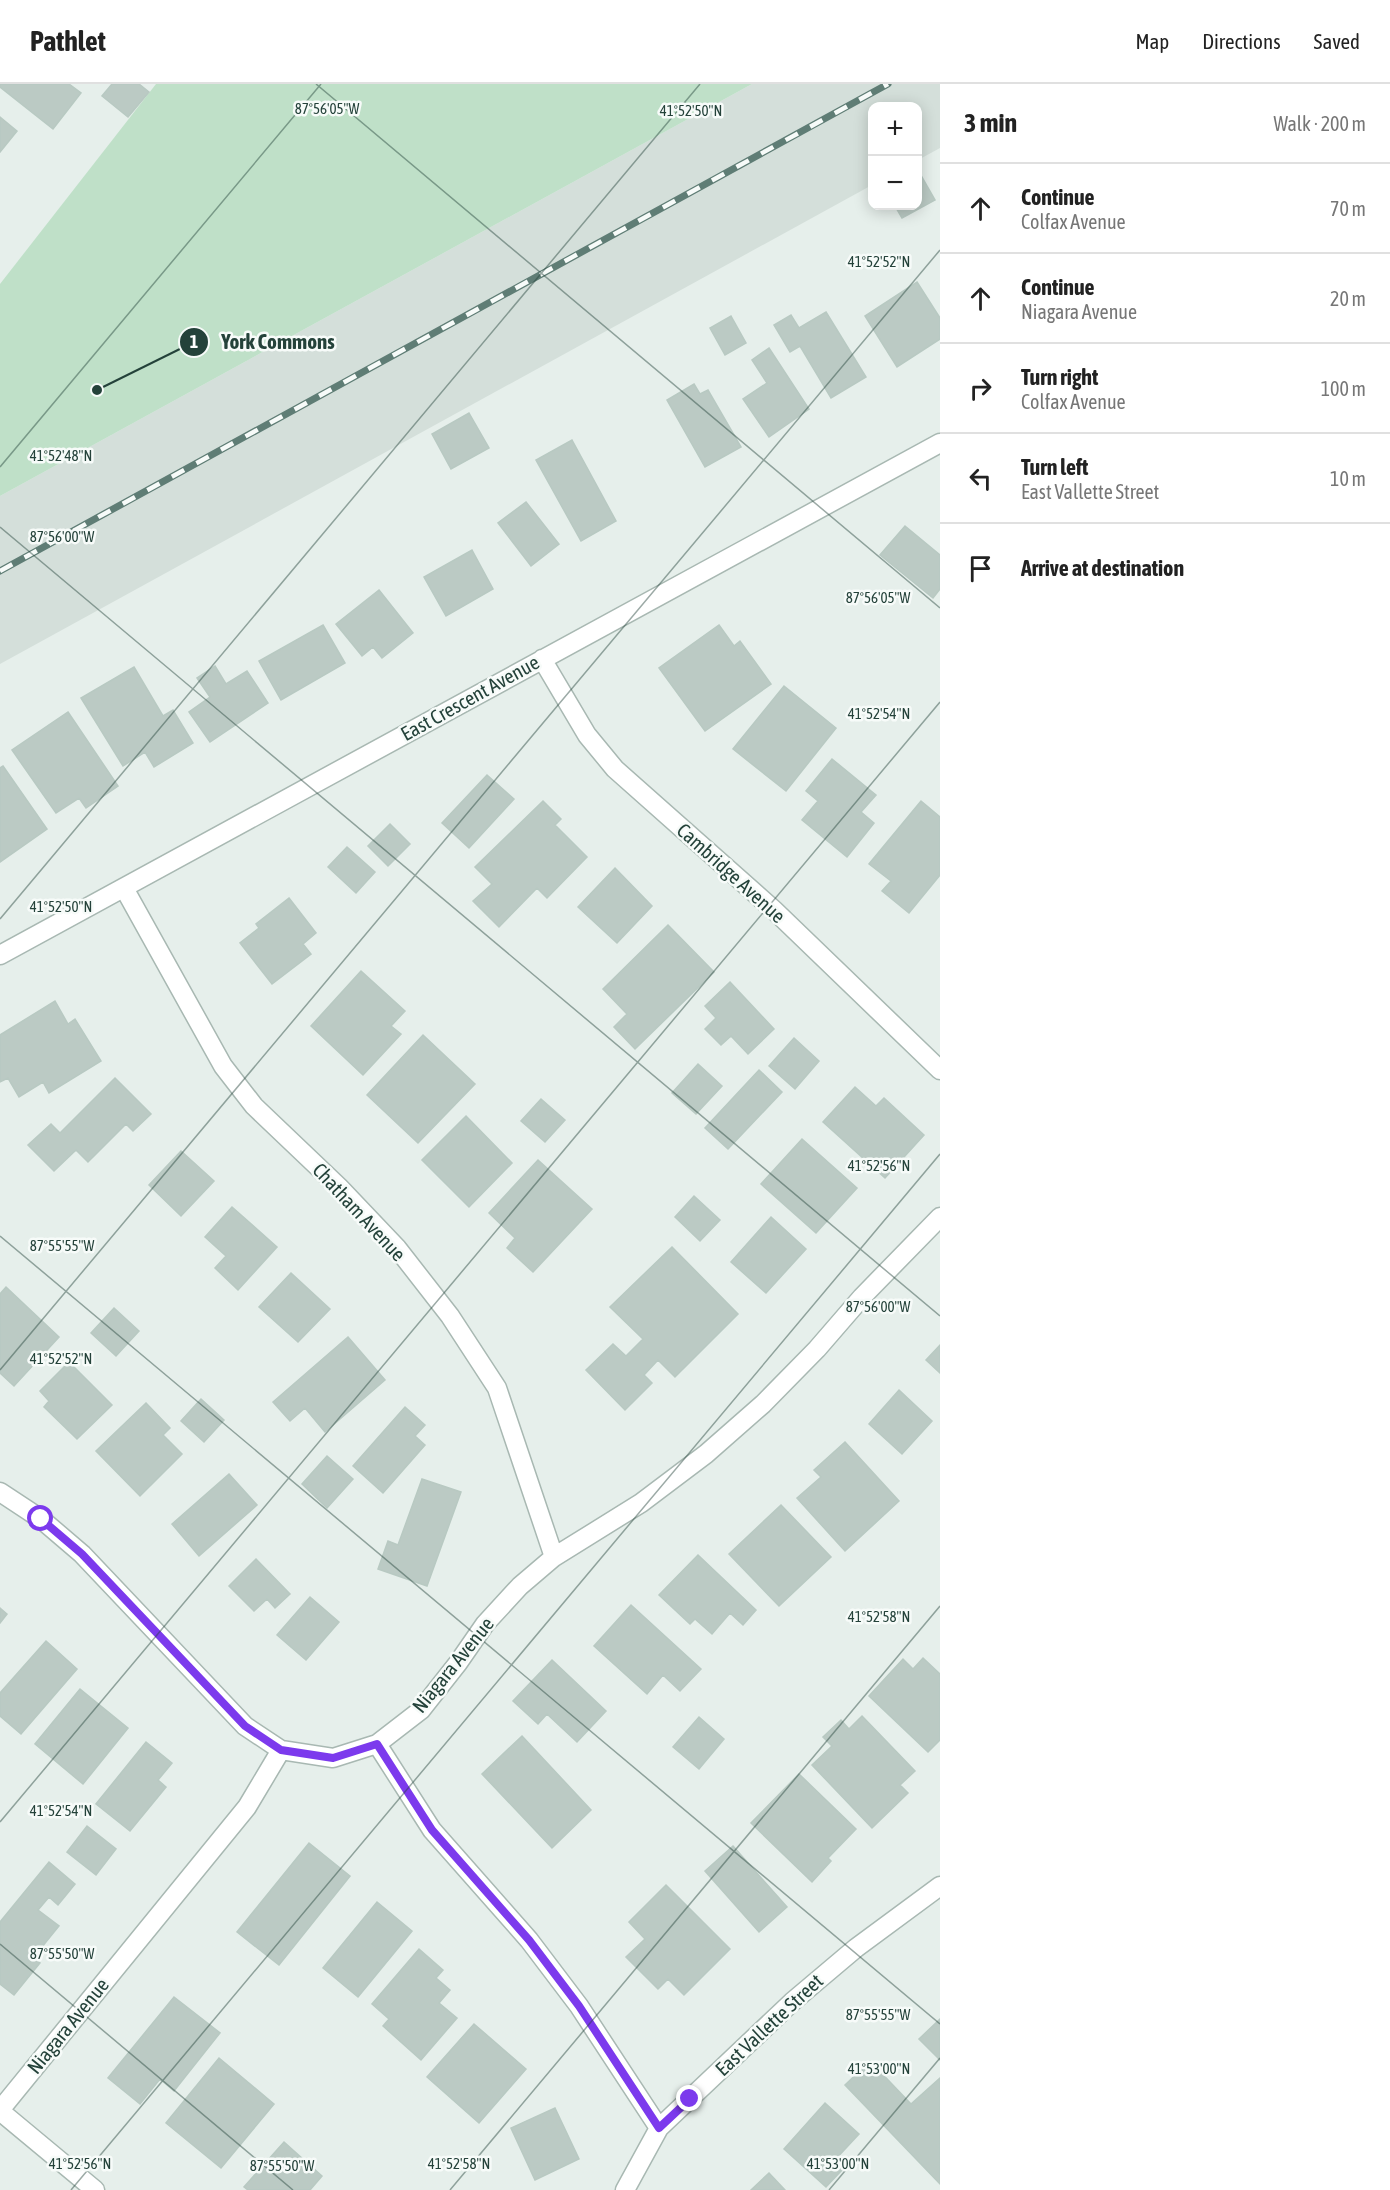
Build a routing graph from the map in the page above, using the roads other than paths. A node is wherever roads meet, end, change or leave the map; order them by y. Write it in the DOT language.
graph roads {
  1 [pos="940,443"];
  2 [pos="542,659"];
  3 [pos="124,888"];
  4 [pos="0,954"];
  5 [pos="940,1070"];
  6 [pos="940,1217"];
  7 [pos="0,1492"];
  8 [pos="554,1557"];
  9 [pos="377,1744"];
  10 [pos="281,1750"];
  11 [pos="940,1886"];
  12 [pos="0,2110"];
  13 [pos="659,2128"];
  14 [pos="95,2190"];
  15 [pos="625,2190"];
  1 -- 2 [label="street, East Crescent Avenue"];
  2 -- 3 [label="street, East Crescent Avenue"];
  2 -- 5 [label="street, Cambridge Avenue"];
  3 -- 4 [label="street, East Crescent Avenue"];
  3 -- 8 [label="street, Chatham Avenue"];
  6 -- 8 [label="street, Niagara Avenue"];
  7 -- 10 [label="street"];
  8 -- 9 [label="street, Niagara Avenue"];
  9 -- 10 [label="street, Niagara Avenue"];
  9 -- 13 [label="street"];
  10 -- 12 [label="street, Niagara Avenue"];
  11 -- 13 [label="street, East Vallette Street"];
  12 -- 14 [label="street"];
  13 -- 15 [label="street, East Vallette Street"];
}
